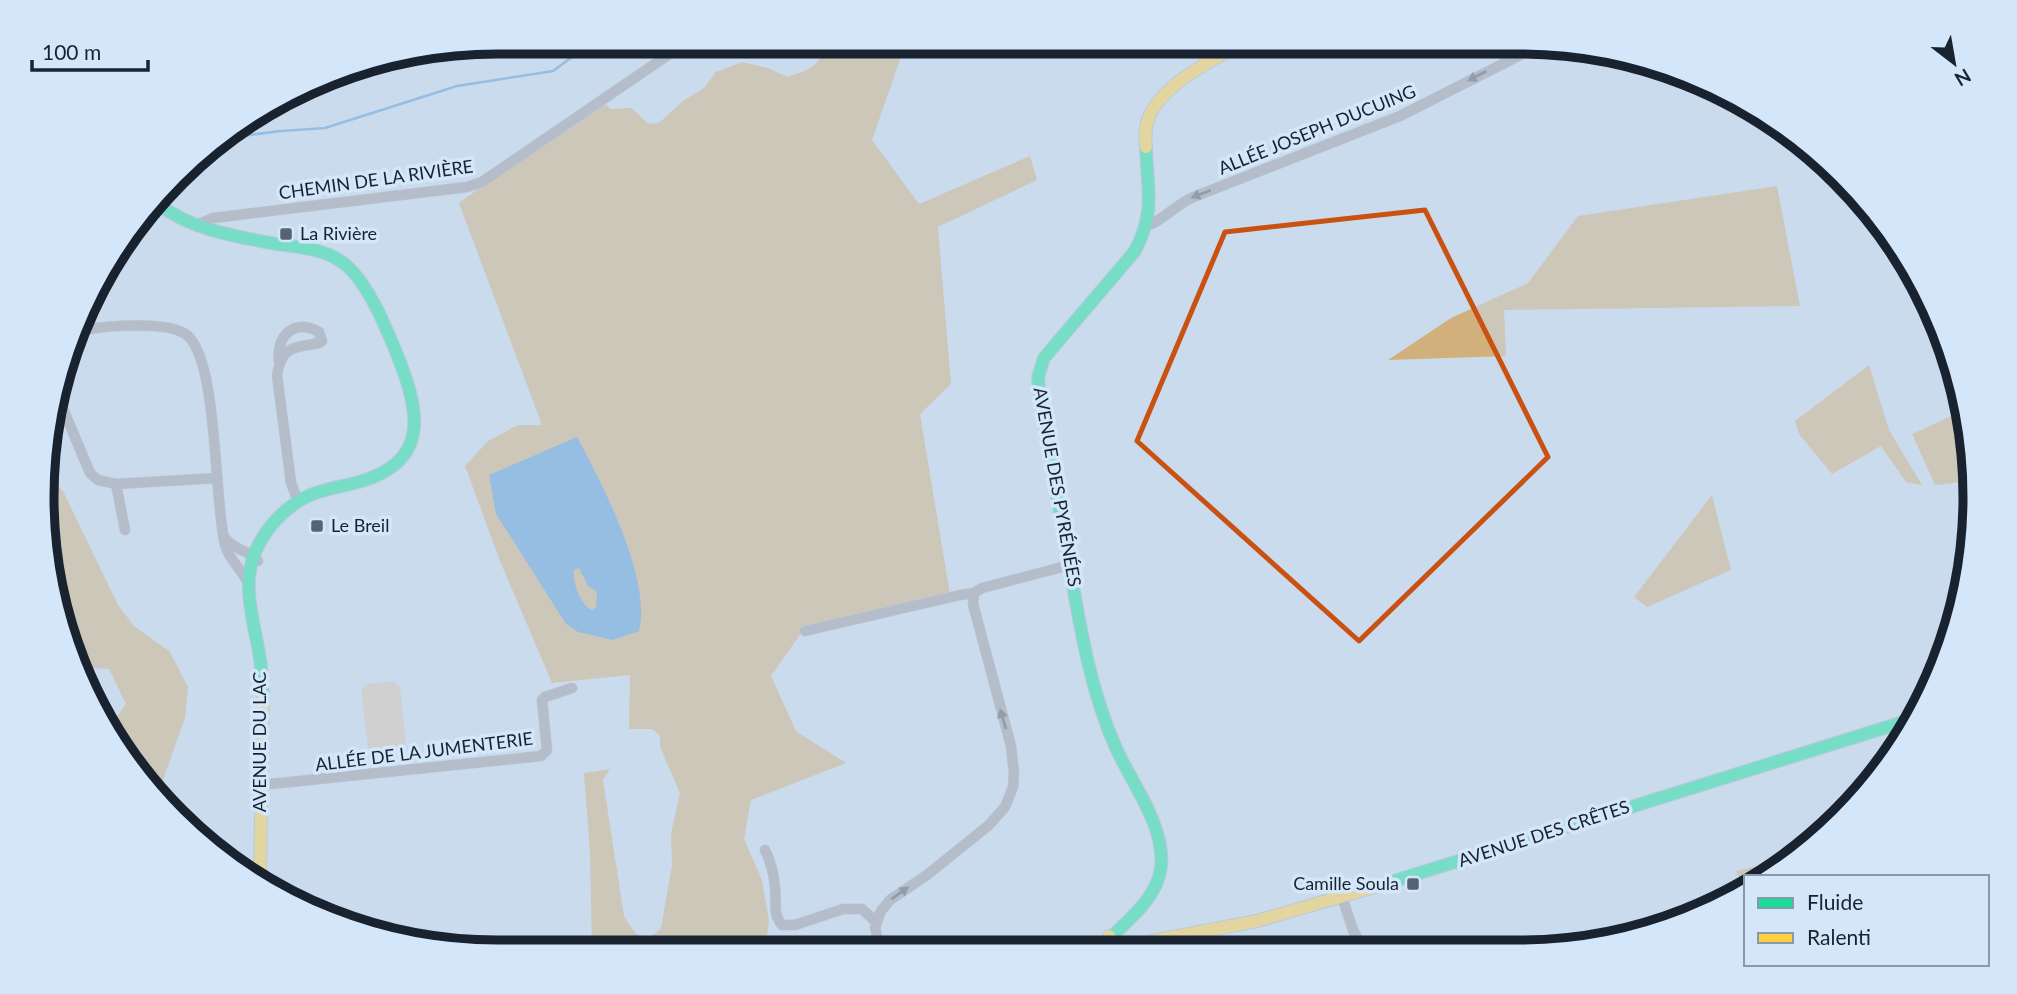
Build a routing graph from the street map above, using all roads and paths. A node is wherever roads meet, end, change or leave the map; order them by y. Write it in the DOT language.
graph roads {
  1 [pos="669,54"];
  2 [pos="1225,54"];
  3 [pos="1522,54"];
  4 [pos="162,207"];
  5 [pos="1148,225"];
  6 [pos="199,227"];
  7 [pos="88,329"];
  8 [pos="279,361"];
  9 [pos="63,410"];
  10 [pos="217,478"];
  11 [pos="116,484"];
  12 [pos="298,501"];
  13 [pos="125,530"];
  14 [pos="223,534"];
  15 [pos="229,552"];
  16 [pos="254,560"];
  17 [pos="1070,565"];
  18 [pos="247,581"];
  19 [pos="974,593"];
  20 [pos="253,608"];
  21 [pos="805,631"];
  22 [pos="572,688"];
  23 [pos="1900,723"];
  24 [pos="261,785"];
  25 [pos="765,850"];
  26 [pos="260,870"];
  27 [pos="1342,897"];
  28 [pos="1136,911"];
  29 [pos="876,922"];
  30 [pos="1109,936"];
  31 [pos="1173,937"];
  32 [pos="876,940"];
  33 [pos="1099,940"];
  34 [pos="1106,940"];
  35 [pos="1111,940"];
  36 [pos="1161,940"];
  37 [pos="1165,940"];
  38 [pos="1358,940"];
  1 -- 6 [label="street, CHEMIN DE LA RIVIÈRE"];
  2 -- 5 [label="street, AVENUE DES PYRÉNÉES"];
  3 -- 5 [label="street, ALLÉE JOSEPH DUCUING, one-way"];
  4 -- 6 [label="street, AVENUE DU LAC"];
  5 -- 17 [label="street, AVENUE DES PYRÉNÉES"];
  6 -- 12 [label="street, AVENUE DU LAC"];
  7 -- 10 [label="street"];
  8 -- 8 [label="street"];
  8 -- 12 [label="street"];
  9 -- 11 [label="street"];
  10 -- 11 [label="street"];
  10 -- 14 [label="street"];
  11 -- 13 [label="street"];
  12 -- 16 [label="street, AVENUE DU LAC"];
  14 -- 15 [label="street"];
  14 -- 16 [label="street"];
  15 -- 16 [label="street"];
  15 -- 18 [label="street"];
  16 -- 18 [label="street, AVENUE DU LAC"];
  16 -- 20 [label="street, AVENUE DU LAC"];
  17 -- 19 [label="street"];
  17 -- 28 [label="street, AVENUE DES PYRÉNÉES"];
  18 -- 20 [label="street, AVENUE DU LAC"];
  19 -- 21 [label="street"];
  29 -- 19 [label="street, one-way"];
  20 -- 24 [label="street, AVENUE DU LAC"];
  22 -- 24 [label="street, ALLÉE DE LA JUMENTERIE"];
  23 -- 27 [label="street, AVENUE DES CRÊTES"];
  24 -- 26 [label="street, AVENUE DU LAC"];
  25 -- 29 [label="street"];
  27 -- 31 [label="street, AVENUE DES CRÊTES"];
  27 -- 38 [label="street"];
  28 -- 30 [label="street, AVENUE DES PYRÉNÉES"];
  28 -- 33 [label="street, AVENUE DES PYRÉNÉES"];
  29 -- 32 [label="street"];
  30 -- 34 [label="street, AVENUE DES PYRÉNÉES"];
  30 -- 35 [label="street, AVENUE DES CRÊTES"];
  31 -- 36 [label="street, AVENUE DES CRÊTES"];
  31 -- 37 [label="street, AVENUE DES CRÊTES"];
}
